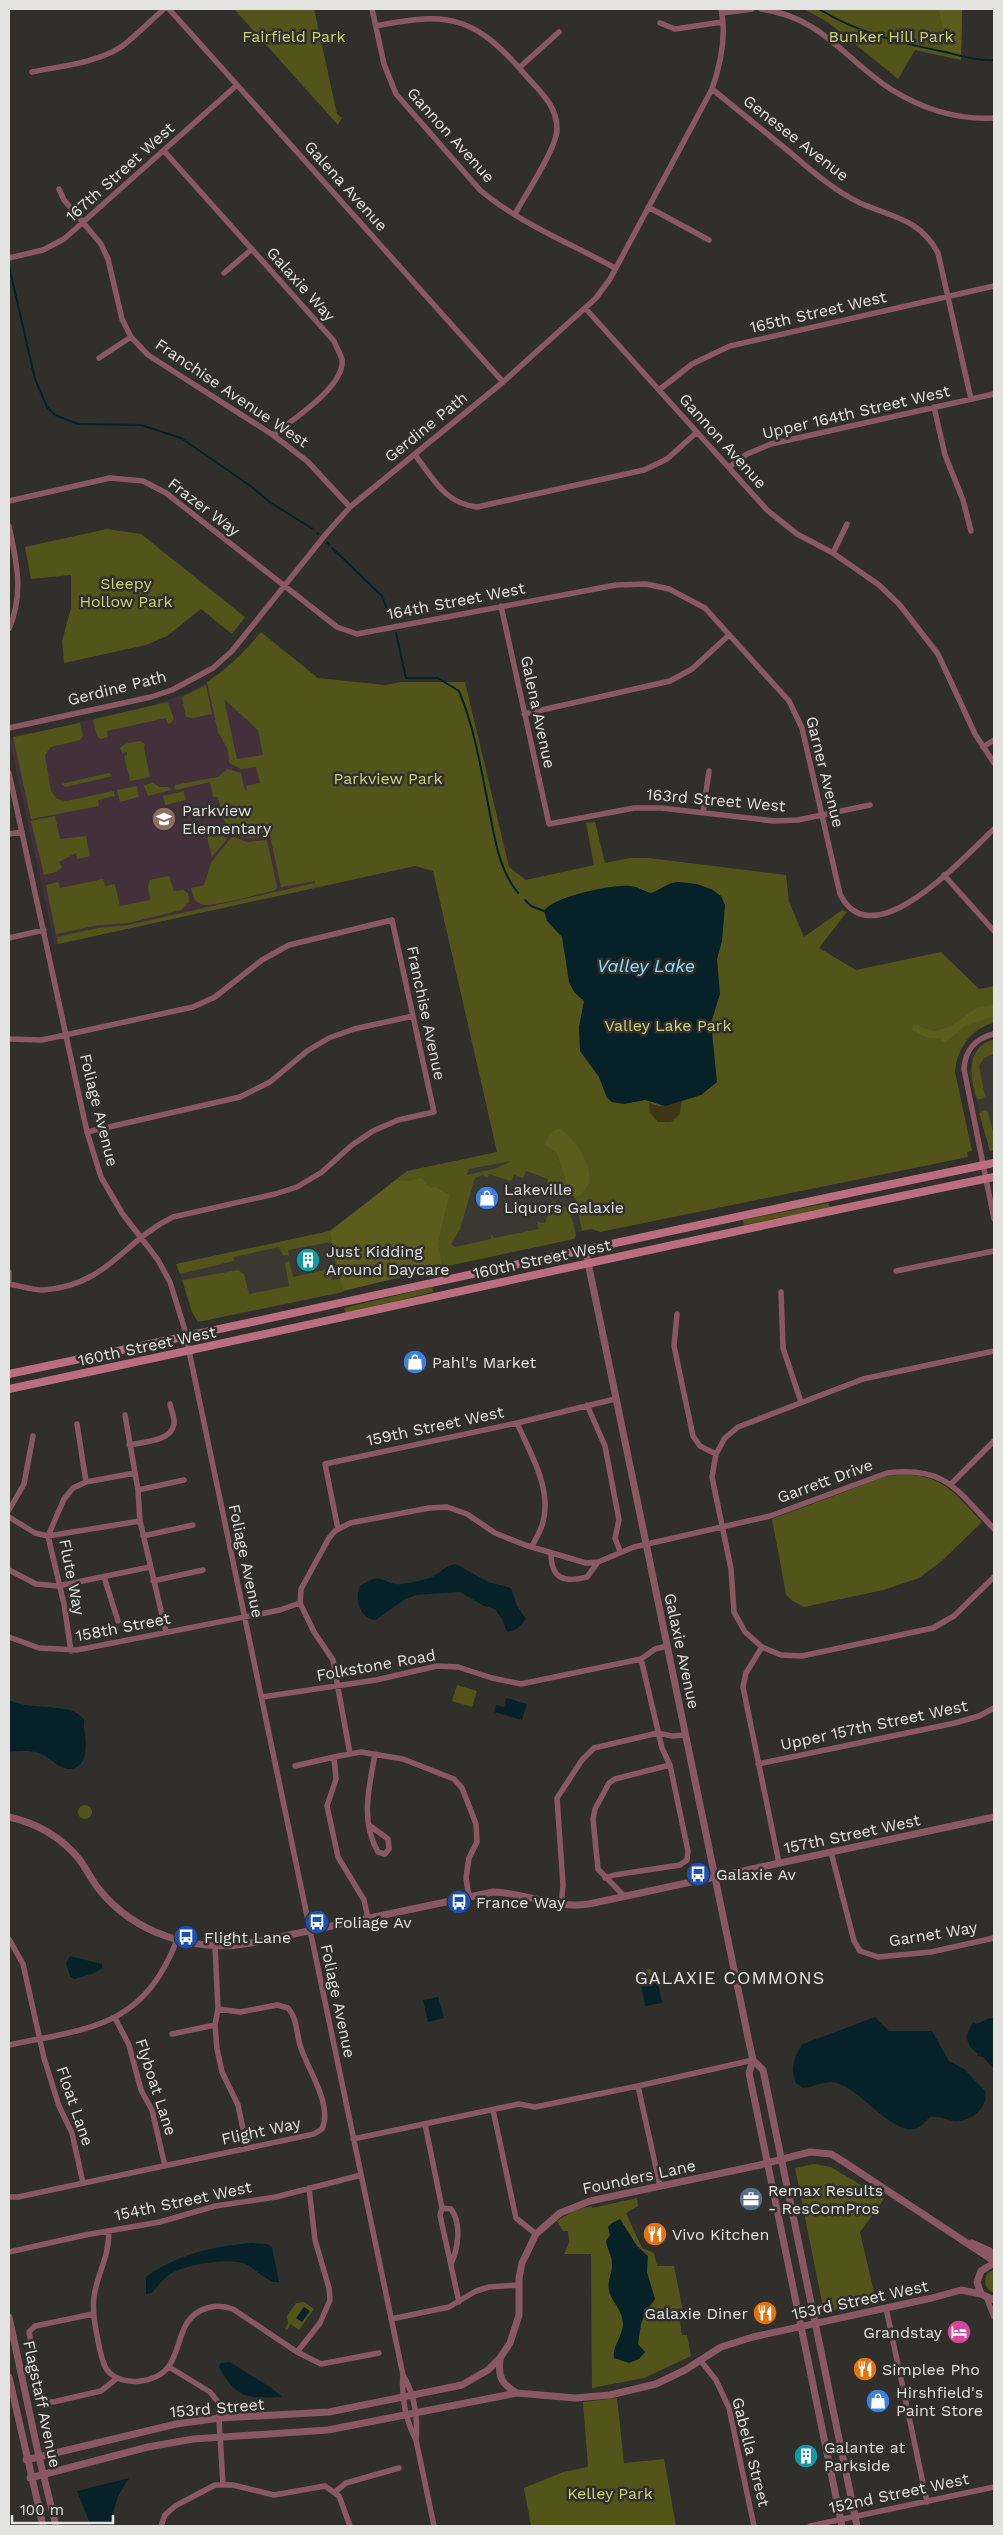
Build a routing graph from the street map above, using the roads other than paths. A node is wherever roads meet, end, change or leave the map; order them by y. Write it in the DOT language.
graph roads {
  1 [pos="164,9"];
  2 [pos="169,9"];
  3 [pos="372,9"];
  4 [pos="752,9"];
  5 [pos="761,9"];
  6 [pos="721,11"];
  7 [pos="722,22"];
  8 [pos="660,23"];
  9 [pos="376,26"];
  10 [pos="559,32"];
  11 [pos="520,67"];
  12 [pos="32,72"];
  13 [pos="238,86"];
  14 [pos="712,89"];
  15 [pos="994,118"];
  16 [pos="164,151"];
  17 [pos="59,189"];
  18 [pos="648,207"];
  19 [pos="515,214"];
  20 [pos="84,223"];
  21 [pos="709,240"];
  22 [pos="252,249"];
  23 [pos="9,258"];
  24 [pos="615,268"];
  25 [pos="224,273"];
  26 [pos="994,286"];
  27 [pos="948,296"];
  28 [pos="586,309"];
  29 [pos="130,337"];
  30 [pos="99,358"];
  31 [pos="503,382"];
  32 [pos="658,390"];
  33 [pos="994,394"];
  34 [pos="971,400"];
  35 [pos="934,407"];
  36 [pos="696,433"];
  37 [pos="273,435"];
  38 [pos="414,455"];
  39 [pos="729,467"];
  40 [pos="9,501"];
  41 [pos="350,507"];
  42 [pos="847,524"];
  43 [pos="9,526"];
  44 [pos="971,531"];
  45 [pos="834,553"];
  46 [pos="646,584"];
  47 [pos="284,586"];
  48 [pos="501,606"];
  49 [pos="9,629"];
  50 [pos="730,636"];
  51 [pos="524,714"];
  52 [pos="9,728"];
  53 [pos="994,740"];
  54 [pos="983,748"];
  55 [pos="994,763"];
  56 [pos="709,771"];
  57 [pos="9,773"];
  58 [pos="870,805"];
  59 [pos="703,813"];
  60 [pos="822,816"];
  61 [pos="548,824"];
  62 [pos="994,829"];
  63 [pos="22,832"];
  64 [pos="9,834"];
  65 [pos="944,875"];
  66 [pos="44,930"];
  67 [pos="994,931"];
  68 [pos="9,938"];
  69 [pos="413,1016"];
  70 [pos="994,1034"];
  71 [pos="66,1036"];
  72 [pos="9,1039"];
  73 [pos="87,1132"];
  74 [pos="994,1163"];
  75 [pos="983,1165"];
  76 [pos="990,1178"];
  77 [pos="994,1219"];
  78 [pos="141,1238"];
  79 [pos="585,1248"];
  80 [pos="994,1251"];
  81 [pos="588,1262"];
  82 [pos="896,1271"];
  83 [pos="9,1272"];
  84 [pos="9,1280"];
  85 [pos="9,1284"];
  86 [pos="781,1292"];
  87 [pos="677,1314"];
  88 [pos="186,1337"];
  89 [pos="189,1351"];
  90 [pos="994,1351"];
  91 [pos="9,1374"];
  92 [pos="9,1389"];
  93 [pos="615,1399"];
  94 [pos="802,1402"];
  95 [pos="170,1404"];
  96 [pos="587,1405"];
  97 [pos="125,1414"];
  98 [pos="517,1423"];
  99 [pos="77,1424"];
  100 [pos="33,1436"];
  101 [pos="994,1442"];
  102 [pos="130,1445"];
  103 [pos="716,1454"];
  104 [pos="135,1473"];
  105 [pos="184,1480"];
  106 [pos="86,1482"];
  107 [pos="951,1484"];
  108 [pos="138,1490"];
  109 [pos="9,1510"];
  110 [pos="9,1517"];
  111 [pos="140,1521"];
  112 [pos="193,1525"];
  113 [pos="722,1528"];
  114 [pos="338,1529"];
  115 [pos="994,1529"];
  116 [pos="48,1536"];
  117 [pos="144,1536"];
  118 [pos="646,1544"];
  119 [pos="532,1547"];
  120 [pos="620,1551"];
  121 [pos="551,1553"];
  122 [pos="598,1562"];
  123 [pos="150,1567"];
  124 [pos="9,1570"];
  125 [pos="203,1570"];
  126 [pos="104,1577"];
  127 [pos="994,1577"];
  128 [pos="153,1581"];
  129 [pos="58,1586"];
  130 [pos="300,1603"];
  131 [pos="244,1616"];
  132 [pos="118,1622"];
  133 [pos="166,1632"];
  134 [pos="9,1637"];
  135 [pos="667,1646"];
  136 [pos="762,1647"];
  137 [pos="71,1651"];
  138 [pos="641,1659"];
  139 [pos="337,1686"];
  140 [pos="262,1697"];
  141 [pos="994,1708"];
  142 [pos="658,1733"];
  143 [pos="686,1735"];
  144 [pos="350,1754"];
  145 [pos="375,1754"];
  146 [pos="334,1757"];
  147 [pos="758,1764"];
  148 [pos="670,1765"];
  149 [pos="295,1766"];
  150 [pos="9,1817"];
  151 [pos="994,1817"];
  152 [pos="369,1825"];
  153 [pos="831,1852"];
  154 [pos="779,1863"];
  155 [pos="715,1877"];
  156 [pos="606,1878"];
  157 [pos="469,1896"];
  158 [pos="624,1896"];
  159 [pos="561,1906"];
  160 [pos="368,1918"];
  161 [pos="310,1930"];
  162 [pos="994,1938"];
  163 [pos="9,1939"];
  164 [pos="177,1940"];
  165 [pos="215,1946"];
  166 [pos="218,2009"];
  167 [pos="115,2018"];
  168 [pos="214,2025"];
  169 [pos="172,2034"];
  170 [pos="39,2039"];
  171 [pos="9,2045"];
  172 [pos="753,2060"];
  173 [pos="638,2086"];
  174 [pos="494,2110"];
  175 [pos="425,2124"];
  176 [pos="353,2140"];
  177 [pos="247,2148"];
  178 [pos="782,2159"];
  179 [pos="768,2163"];
  180 [pos="165,2166"];
  181 [pos="361,2175"];
  182 [pos="83,2183"];
  183 [pos="660,2186"];
  184 [pos="309,2188"];
  185 [pos="9,2197"];
  186 [pos="442,2208"];
  187 [pos="109,2231"];
  188 [pos="536,2234"];
  189 [pos="960,2238"];
  190 [pos="9,2252"];
  191 [pos="994,2253"];
  192 [pos="994,2262"];
  193 [pos="451,2264"];
  194 [pos="518,2285"];
  195 [pos="988,2298"];
  196 [pos="459,2302"];
  197 [pos="886,2308"];
  198 [pos="93,2314"];
  199 [pos="9,2317"];
  200 [pos="994,2317"];
  201 [pos="391,2319"];
  202 [pos="815,2324"];
  203 [pos="801,2326"];
  204 [pos="297,2352"];
  205 [pos="379,2353"];
  206 [pos="500,2358"];
  207 [pos="700,2360"];
  208 [pos="169,2367"];
  209 [pos="403,2375"];
  210 [pos="9,2377"];
  211 [pos="116,2379"];
  212 [pos="517,2393"];
  213 [pos="412,2396"];
  214 [pos="403,2398"];
  215 [pos="411,2414"];
  216 [pos="220,2418"];
  217 [pos="221,2436"];
  218 [pos="39,2457"];
  219 [pos="26,2460"];
  220 [pos="398,2468"];
  221 [pos="43,2474"];
  222 [pos="30,2478"];
  223 [pos="223,2484"];
  224 [pos="994,2488"];
  225 [pos="336,2491"];
  226 [pos="927,2502"];
  227 [pos="855,2517"];
  228 [pos="842,2523"];
  229 [pos="43,2526"];
  230 [pos="56,2526"];
  231 [pos="161,2526"];
  232 [pos="350,2526"];
  233 [pos="434,2526"];
  234 [pos="754,2526"];
  235 [pos="810,2526"];
  236 [pos="857,2526"];
  1 -- 12 [label="street"];
  2 -- 13 [label="street, Galena Avenue"];
  3 -- 9 [label="street, Gannon Avenue"];
  4 -- 6 [label="street"];
  5 -- 15 [label="street"];
  6 -- 7 [label="street, Gerdine Path"];
  7 -- 8 [label="street"];
  7 -- 14 [label="street, Gerdine Path"];
  9 -- 11 [label="street"];
  9 -- 19 [label="street, Gannon Avenue"];
  10 -- 11 [label="street"];
  11 -- 19 [label="street"];
  13 -- 16 [label="street, 167th Street West"];
  13 -- 31 [label="street, Galena Avenue"];
  14 -- 18 [label="street, Gerdine Path"];
  14 -- 27 [label="street, Genesee Avenue"];
  16 -- 20 [label="street, 167th Street West"];
  16 -- 22 [label="street, Galaxie Way"];
  17 -- 20 [label="street, Franchise Avenue West"];
  18 -- 21 [label="street"];
  18 -- 24 [label="street, Gerdine Path"];
  19 -- 24 [label="street, Gannon Avenue"];
  20 -- 23 [label="street, 167th Street West"];
  20 -- 29 [label="street, Franchise Avenue West"];
  22 -- 25 [label="street"];
  22 -- 37 [label="street, Galaxie Way"];
  24 -- 28 [label="street, Gerdine Path"];
  26 -- 27 [label="street, 165th Street West"];
  27 -- 32 [label="street, 165th Street West"];
  27 -- 34 [label="street, Genesee Avenue"];
  28 -- 31 [label="street, Gerdine Path"];
  28 -- 32 [label="street, Gannon Avenue"];
  29 -- 30 [label="street"];
  29 -- 37 [label="street, Franchise Avenue West"];
  31 -- 38 [label="street, Gerdine Path"];
  32 -- 36 [label="street, Gannon Avenue"];
  33 -- 34 [label="street, Upper 164th Street West"];
  34 -- 35 [label="street, Upper 164th Street West"];
  35 -- 39 [label="street, Upper 164th Street West"];
  35 -- 44 [label="street"];
  36 -- 38 [label="street"];
  36 -- 39 [label="street, Gannon Avenue"];
  37 -- 41 [label="street, Franchise Avenue West"];
  38 -- 41 [label="street, Gerdine Path"];
  39 -- 45 [label="street, Gannon Avenue"];
  40 -- 47 [label="street, Frazer Way"];
  41 -- 47 [label="street, Gerdine Path"];
  42 -- 45 [label="street"];
  43 -- 49 [label="street"];
  45 -- 54 [label="street, Gannon Avenue"];
  46 -- 48 [label="street, 164th Street West"];
  46 -- 50 [label="street, Garner Avenue"];
  47 -- 48 [label="street, 164th Street West"];
  47 -- 52 [label="street, Gerdine Path"];
  48 -- 51 [label="street, Galena Avenue"];
  50 -- 51 [label="street"];
  50 -- 60 [label="street, Garner Avenue"];
  51 -- 61 [label="street, Galena Avenue"];
  53 -- 54 [label="street"];
  54 -- 55 [label="street, Gannon Avenue"];
  56 -- 59 [label="street"];
  57 -- 63 [label="street, Foliage Avenue"];
  58 -- 60 [label="street, 163rd Street West"];
  59 -- 60 [label="street, 163rd Street West"];
  59 -- 61 [label="street, 163rd Street West"];
  60 -- 65 [label="street, Garner Avenue"];
  62 -- 65 [label="street"];
  63 -- 64 [label="street"];
  63 -- 66 [label="street, Foliage Avenue"];
  65 -- 67 [label="street"];
  66 -- 68 [label="street"];
  66 -- 71 [label="street, Foliage Avenue"];
  69 -- 71 [label="street, Franchise Avenue"];
  69 -- 73 [label="street"];
  69 -- 78 [label="street, Franchise Avenue"];
  70 -- 75 [label="street"];
  71 -- 72 [label="street"];
  71 -- 73 [label="street, Foliage Avenue"];
  73 -- 78 [label="street, Foliage Avenue"];
  74 -- 75 [label="main road, 160th Street West"];
  75 -- 76 [label="street"];
  75 -- 79 [label="main road, 160th Street West"];
  76 -- 77 [label="street"];
  76 -- 81 [label="main road, 160th Street West"];
  78 -- 85 [label="street"];
  78 -- 88 [label="street, Foliage Avenue"];
  79 -- 81 [label="street, Galaxie Avenue"];
  79 -- 88 [label="main road, 160th Street West"];
  80 -- 82 [label="street"];
  81 -- 89 [label="main road, 160th Street West"];
  81 -- 93 [label="street, Galaxie Avenue"];
  83 -- 84 [label="street"];
  86 -- 94 [label="street"];
  87 -- 103 [label="street"];
  88 -- 89 [label="street, Foliage Avenue"];
  88 -- 91 [label="main road, 160th Street West"];
  89 -- 92 [label="main road, 160th Street West"];
  89 -- 131 [label="street, Foliage Avenue"];
  90 -- 94 [label="street"];
  93 -- 96 [label="street, 159th Street West"];
  93 -- 118 [label="street, Galaxie Avenue"];
  94 -- 103 [label="street"];
  95 -- 102 [label="street"];
  96 -- 98 [label="street, 159th Street West"];
  96 -- 120 [label="street"];
  97 -- 102 [label="street"];
  98 -- 114 [label="street, 159th Street West"];
  98 -- 119 [label="street"];
  99 -- 106 [label="street"];
  100 -- 109 [label="street"];
  101 -- 107 [label="street"];
  102 -- 104 [label="street"];
  103 -- 113 [label="street"];
  104 -- 106 [label="street, Flute Way"];
  104 -- 108 [label="street"];
  105 -- 108 [label="street"];
  106 -- 116 [label="street, Flute Way"];
  107 -- 113 [label="street, Garrett Drive"];
  107 -- 115 [label="street, Garrett Drive"];
  108 -- 111 [label="street"];
  110 -- 116 [label="street"];
  111 -- 116 [label="street"];
  111 -- 117 [label="street"];
  112 -- 117 [label="street"];
  113 -- 118 [label="street, Garrett Drive"];
  113 -- 136 [label="street"];
  114 -- 119 [label="street"];
  114 -- 130 [label="street"];
  116 -- 129 [label="street, Flute Way"];
  117 -- 123 [label="street"];
  118 -- 120 [label="street, Garrett Drive"];
  118 -- 135 [label="street, Galaxie Avenue"];
  119 -- 121 [label="street"];
  120 -- 122 [label="street, Garrett Drive"];
  121 -- 122 [label="street"];
  121 -- 122 [label="street"];
  123 -- 126 [label="street"];
  123 -- 128 [label="street"];
  124 -- 129 [label="street"];
  125 -- 128 [label="street"];
  126 -- 129 [label="street"];
  126 -- 132 [label="street"];
  127 -- 136 [label="street"];
  128 -- 133 [label="street"];
  129 -- 137 [label="street, Flute Way"];
  130 -- 131 [label="street, 158th Street"];
  130 -- 139 [label="street"];
  131 -- 133 [label="street, 158th Street"];
  131 -- 140 [label="street, Foliage Avenue"];
  133 -- 137 [label="street, 158th Street"];
  134 -- 137 [label="street, 158th Street"];
  135 -- 138 [label="street, Folkstone Road"];
  135 -- 143 [label="street, Galaxie Avenue"];
  136 -- 147 [label="street"];
  138 -- 139 [label="street, Folkstone Road"];
  138 -- 142 [label="street"];
  139 -- 140 [label="street, Folkstone Road"];
  139 -- 144 [label="street"];
  140 -- 161 [label="street, Foliage Avenue"];
  141 -- 147 [label="street, Upper 157th Street West"];
  142 -- 143 [label="street"];
  142 -- 148 [label="street"];
  142 -- 159 [label="street"];
  143 -- 155 [label="street, Galaxie Avenue"];
  144 -- 145 [label="street"];
  144 -- 146 [label="street"];
  145 -- 152 [label="street"];
  145 -- 157 [label="street"];
  146 -- 149 [label="street"];
  146 -- 160 [label="street"];
  147 -- 154 [label="street"];
  148 -- 156 [label="street"];
  148 -- 156 [label="street"];
  150 -- 164 [label="street, 157th Street West"];
  151 -- 153 [label="street, 157th Street West"];
  152 -- 152 [label="street"];
  153 -- 154 [label="street, 157th Street West"];
  153 -- 162 [label="street, Garnet Way"];
  154 -- 155 [label="street, 157th Street West"];
  155 -- 158 [label="street, 157th Street West"];
  155 -- 172 [label="street, Galaxie Avenue"];
  156 -- 158 [label="street"];
  157 -- 159 [label="street, 157th Street West"];
  157 -- 160 [label="street, 157th Street West"];
  158 -- 159 [label="street, 157th Street West"];
  160 -- 161 [label="street, 157th Street West"];
  161 -- 165 [label="street, 157th Street West"];
  161 -- 176 [label="street, Foliage Avenue"];
  163 -- 170 [label="street, Float Lane"];
  164 -- 165 [label="street, 157th Street West"];
  164 -- 167 [label="street"];
  165 -- 166 [label="street"];
  166 -- 168 [label="street"];
  166 -- 177 [label="street, Flight Way"];
  167 -- 170 [label="street"];
  167 -- 180 [label="street, Flyboat Lane"];
  168 -- 169 [label="street"];
  168 -- 177 [label="street"];
  170 -- 171 [label="street"];
  170 -- 182 [label="street, Float Lane"];
  172 -- 173 [label="street"];
  172 -- 178 [label="street, Galaxie Avenue"];
  172 -- 179 [label="street, Galaxie Avenue"];
  173 -- 174 [label="street"];
  173 -- 183 [label="street"];
  174 -- 175 [label="street"];
  174 -- 188 [label="street"];
  175 -- 176 [label="street"];
  175 -- 186 [label="street"];
  176 -- 181 [label="street, Foliage Avenue"];
  177 -- 180 [label="street, Flight Way"];
  178 -- 179 [label="street, Founders Lane"];
  178 -- 189 [label="street, Founders Lane"];
  178 -- 202 [label="street, Galaxie Avenue"];
  179 -- 183 [label="street, Founders Lane"];
  179 -- 203 [label="street, Galaxie Avenue"];
  180 -- 182 [label="street, Flight Way"];
  181 -- 184 [label="street, 154th Street West"];
  181 -- 201 [label="street, Foliage Avenue"];
  182 -- 185 [label="street, Flight Way"];
  183 -- 188 [label="street, Founders Lane"];
  184 -- 187 [label="street, 154th Street West"];
  184 -- 204 [label="street"];
  186 -- 193 [label="street"];
  186 -- 193 [label="street"];
  187 -- 190 [label="street, 154th Street West"];
  187 -- 198 [label="street"];
  188 -- 194 [label="street, Founders Lane"];
  189 -- 191 [label="street, Founders Lane"];
  189 -- 192 [label="street, Founders Lane"];
  192 -- 195 [label="street"];
  193 -- 196 [label="street"];
  194 -- 196 [label="street"];
  194 -- 206 [label="street, Founders Lane"];
  195 -- 197 [label="street, 153rd Street West"];
  195 -- 200 [label="street"];
  196 -- 201 [label="street"];
  197 -- 202 [label="street, 153rd Street West"];
  197 -- 226 [label="street"];
  198 -- 211 [label="street"];
  198 -- 211 [label="street"];
  199 -- 218 [label="street, Flagstaff Avenue"];
  201 -- 209 [label="street, Foliage Avenue"];
  202 -- 203 [label="street, 153rd Street West"];
  202 -- 227 [label="street, Galaxie Avenue"];
  203 -- 207 [label="street, 153rd Street West"];
  203 -- 228 [label="street, Galaxie Avenue"];
  204 -- 205 [label="street"];
  204 -- 208 [label="street"];
  206 -- 212 [label="street"];
  206 -- 213 [label="street, Founders Lane"];
  207 -- 212 [label="street, 153rd Street West"];
  207 -- 234 [label="street, Gabella Street"];
  208 -- 211 [label="street"];
  208 -- 216 [label="street"];
  209 -- 213 [label="street, Foliage Avenue"];
  209 -- 214 [label="street, Foliage Avenue"];
  210 -- 219 [label="street, Flagstaff Avenue"];
  212 -- 215 [label="street, 153rd Street West"];
  213 -- 214 [label="street, 153rd Street"];
  213 -- 215 [label="street, Foliage Avenue"];
  214 -- 215 [label="street, Foliage Avenue"];
  214 -- 216 [label="street, 153rd Street"];
  215 -- 217 [label="street, 153rd Street"];
  215 -- 233 [label="street, Foliage Avenue"];
  216 -- 217 [label="street"];
  216 -- 218 [label="street, 153rd Street"];
  217 -- 221 [label="street, 153rd Street"];
  217 -- 223 [label="street"];
  218 -- 219 [label="street, 153rd Street"];
  218 -- 221 [label="street, Flagstaff Avenue"];
  219 -- 222 [label="street, Flagstaff Avenue"];
  220 -- 225 [label="street"];
  221 -- 222 [label="street, 153rd Street"];
  221 -- 230 [label="street, Flagstaff Avenue"];
  222 -- 229 [label="street, Flagstaff Avenue"];
  223 -- 225 [label="street"];
  223 -- 231 [label="street"];
  224 -- 226 [label="street, 152nd Street West"];
  225 -- 232 [label="street"];
  226 -- 227 [label="street, 152nd Street West"];
  227 -- 228 [label="street, 152nd Street West"];
  227 -- 236 [label="street, Galaxie Avenue"];
  228 -- 235 [label="street, 152nd Street West"];
}
